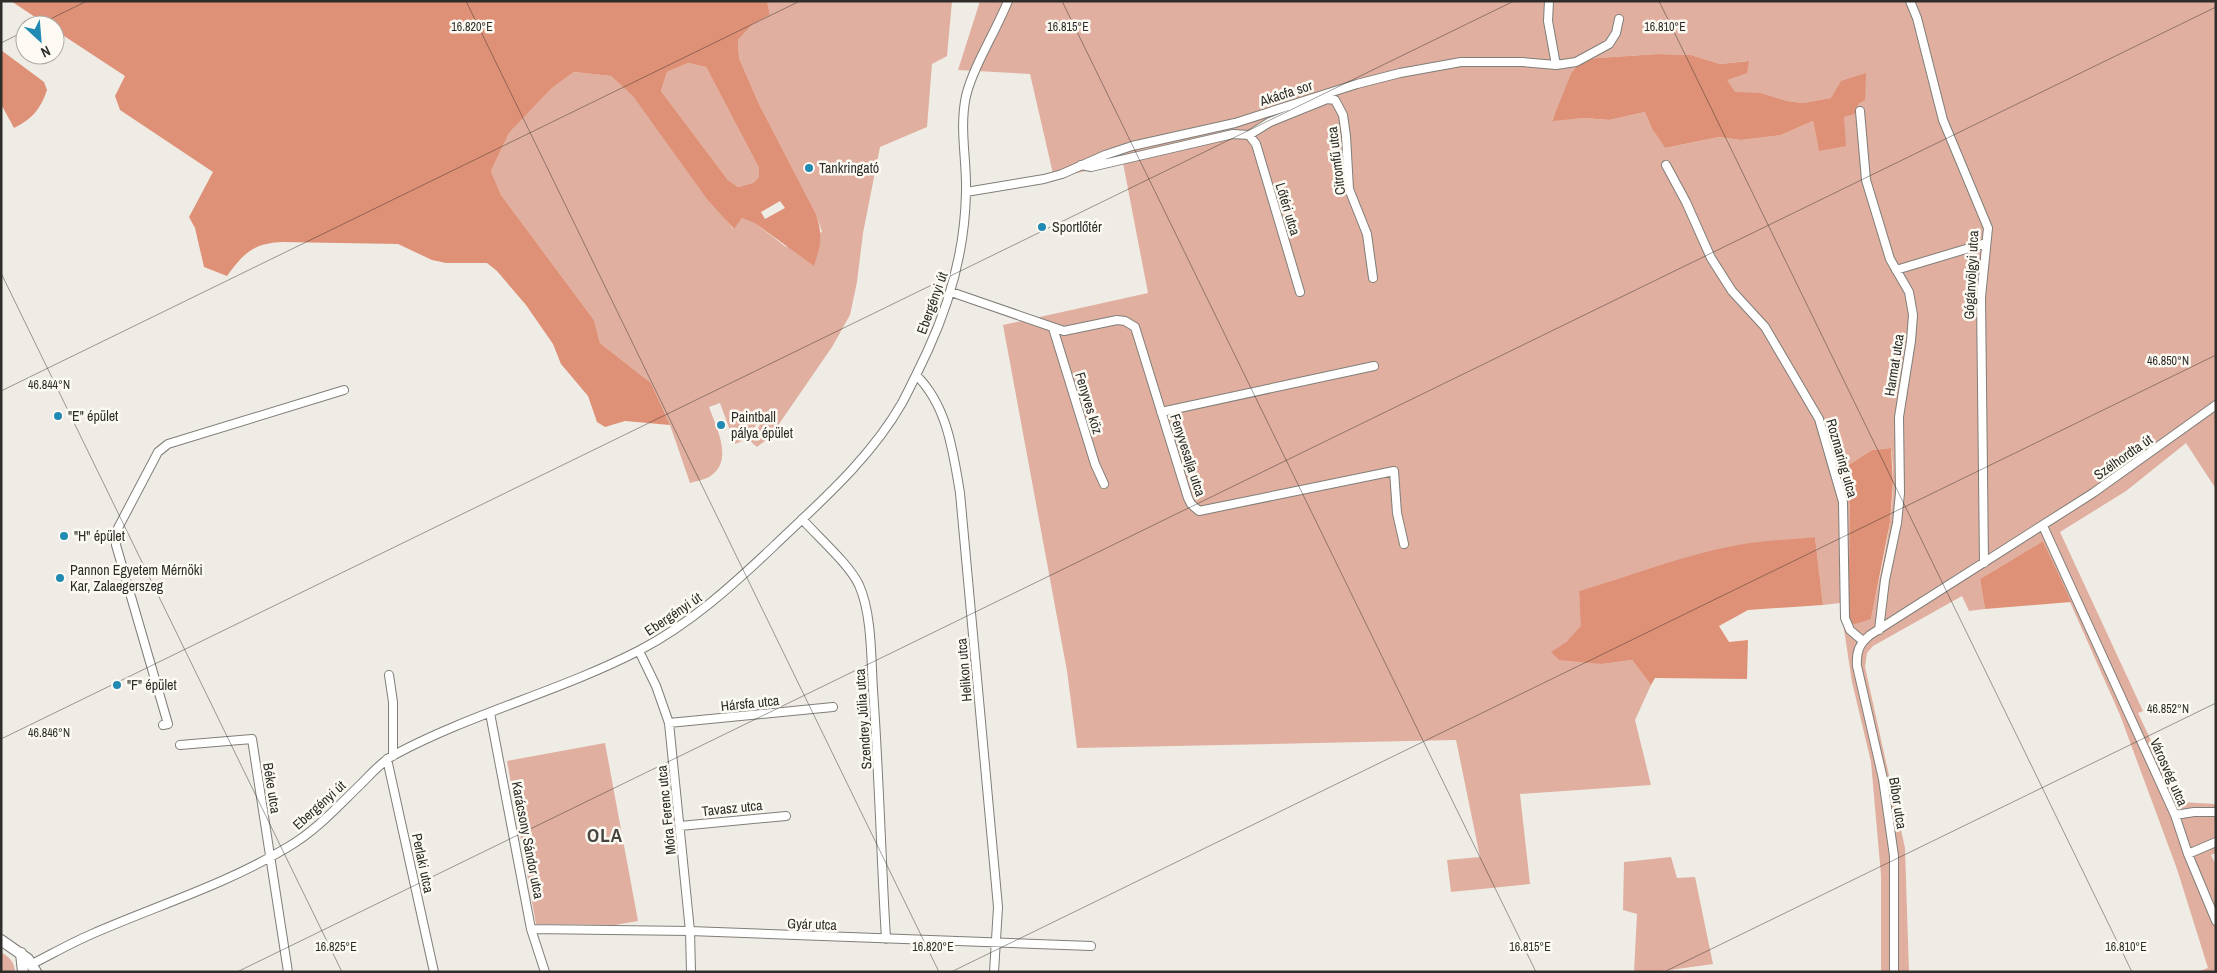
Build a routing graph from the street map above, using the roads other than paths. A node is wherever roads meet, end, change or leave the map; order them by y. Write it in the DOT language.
graph roads {
  1 [pos="1008,1"];
  2 [pos="1548,1"];
  3 [pos="1910,1"];
  4 [pos="1619,19"];
  5 [pos="1556,65"];
  6 [pos="1860,111"];
  7 [pos="1249,135"];
  8 [pos="1081,165"];
  9 [pos="1666,165"];
  10 [pos="966,192"];
  11 [pos="1986,243"];
  12 [pos="1896,270"];
  13 [pos="1373,278"];
  14 [pos="952,292"];
  15 [pos="1300,292"];
  16 [pos="1053,328"];
  17 [pos="1374,366"];
  18 [pos="916,375"];
  19 [pos="344,390"];
  20 [pos="2216,405"];
  21 [pos="1161,412"];
  22 [pos="1104,484"];
  23 [pos="802,519"];
  24 [pos="2043,526"];
  25 [pos="1404,544"];
  26 [pos="1984,563"];
  27 [pos="1879,630"];
  28 [pos="1863,641"];
  29 [pos="639,651"];
  30 [pos="389,675"];
  31 [pos="833,707"];
  32 [pos="490,713"];
  33 [pos="669,723"];
  34 [pos="163,725"];
  35 [pos="180,745"];
  36 [pos="390,758"];
  37 [pos="2216,812"];
  38 [pos="786,816"];
  39 [pos="2175,816"];
  40 [pos="680,826"];
  41 [pos="2216,842"];
  42 [pos="2188,854"];
  43 [pos="270,858"];
  44 [pos="2216,921"];
  45 [pos="531,929"];
  46 [pos="690,931"];
  47 [pos="886,939"];
  48 [pos="1,940"];
  49 [pos="996,944"];
  50 [pos="1091,946"];
  51 [pos="21,954"];
  52 [pos="34,968"];
  53 [pos="23,972"];
  54 [pos="288,972"];
  55 [pos="434,972"];
  56 [pos="545,972"];
  57 [pos="691,972"];
  58 [pos="994,972"];
  59 [pos="1894,972"];
  1 -- 10 [label="street, Ebergényi út"];
  2 -- 5 [label="street"];
  3 -- 11 [label="street, Gógánvölgyi utca"];
  4 -- 5 [label="street, Akácfa sor"];
  5 -- 8 [label="street, Akácfa sor"];
  6 -- 12 [label="street, Harmat utca"];
  7 -- 8 [label="street"];
  7 -- 13 [label="street, Citromfű utca"];
  7 -- 15 [label="street, Lőtéri utca"];
  8 -- 10 [label="street, Akácfa sor"];
  9 -- 28 [label="street, Rozmaring utca"];
  10 -- 14 [label="street, Ebergényi út"];
  11 -- 12 [label="street"];
  11 -- 26 [label="street, Gógánvölgyi utca"];
  12 -- 27 [label="street, Harmat utca"];
  14 -- 16 [label="street, Fenyvesalja utca"];
  14 -- 18 [label="street, Ebergényi út"];
  16 -- 21 [label="street, Fenyvesalja utca"];
  16 -- 22 [label="street, Fenyves köz"];
  17 -- 21 [label="street"];
  18 -- 23 [label="street, Ebergényi út"];
  18 -- 49 [label="street, Helikon utca"];
  19 -- 34 [label="street"];
  20 -- 24 [label="street, Szélhordta út"];
  21 -- 25 [label="street, Fenyvesalja utca"];
  23 -- 29 [label="street, Ebergényi út"];
  23 -- 47 [label="street, Szendrey Júlia utca"];
  24 -- 26 [label="street"];
  24 -- 39 [label="street, Városvég utca"];
  26 -- 27 [label="street"];
  27 -- 28 [label="street"];
  28 -- 59 [label="street, Bíbor utca"];
  29 -- 32 [label="street, Ebergényi út"];
  29 -- 33 [label="street, Móra Ferenc utca"];
  30 -- 36 [label="street, Perlaki utca"];
  31 -- 33 [label="street, Hársfa utca"];
  32 -- 36 [label="street, Ebergényi út"];
  32 -- 45 [label="street, Karácsony Sándor utca"];
  33 -- 40 [label="street, Móra Ferenc utca"];
  35 -- 43 [label="street, Béke utca"];
  36 -- 43 [label="street, Ebergényi út"];
  36 -- 55 [label="street, Perlaki utca"];
  37 -- 39 [label="street"];
  38 -- 40 [label="street, Tavasz utca"];
  39 -- 42 [label="street, Városvég utca"];
  40 -- 46 [label="street, Móra Ferenc utca"];
  41 -- 42 [label="street"];
  42 -- 44 [label="street, Városvég utca"];
  43 -- 52 [label="street, Ebergényi út"];
  43 -- 54 [label="street, Béke utca"];
  45 -- 46 [label="street, Gyár utca"];
  45 -- 56 [label="street, Karácsony Sándor utca"];
  46 -- 47 [label="street, Gyár utca"];
  46 -- 57 [label="street, Móra Ferenc utca"];
  47 -- 49 [label="street, Gyár utca"];
  48 -- 51 [label="street"];
  49 -- 50 [label="street, Gyár utca"];
  49 -- 58 [label="street, Helikon utca"];
  51 -- 52 [label="street"];
  51 -- 53 [label="street"];
}
